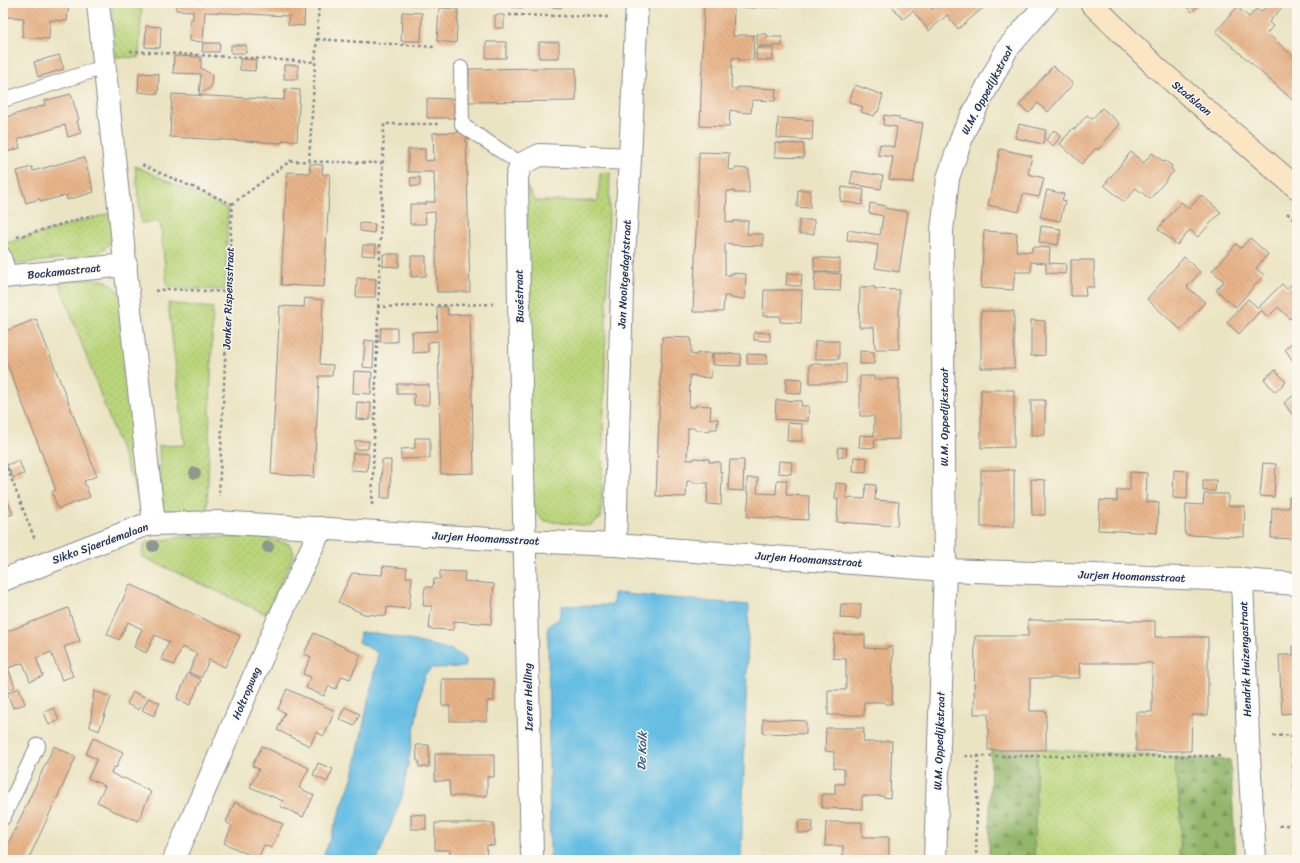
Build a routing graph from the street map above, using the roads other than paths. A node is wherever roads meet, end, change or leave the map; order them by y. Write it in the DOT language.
graph roads {
  1 [pos="98,3"];
  2 [pos="1047,3"];
  3 [pos="1091,3"];
  4 [pos="637,10"];
  5 [pos="104,58"];
  6 [pos="461,68"];
  7 [pos="3,100"];
  8 [pos="630,159"];
  9 [pos="521,164"];
  10 [pos="1297,188"];
  11 [pos="3,254"];
  12 [pos="126,265"];
  13 [pos="6,277"];
  14 [pos="154,524"];
  15 [pos="321,528"];
  16 [pos="524,541"];
  17 [pos="615,545"];
  18 [pos="945,570"];
  19 [pos="3,580"];
  20 [pos="1242,580"];
  21 [pos="1297,584"];
  22 [pos="38,745"];
  23 [pos="3,818"];
  24 [pos="532,853"];
  25 [pos="174,860"];
  26 [pos="935,860"];
  27 [pos="1256,860"];
  1 -- 5 [label="street"];
  2 -- 18 [label="street, W.M. Oppedijkstraat"];
  3 -- 10 [label="street, Stadslaan"];
  4 -- 8 [label="street, Jan Nooitgedagtstraat"];
  5 -- 7 [label="lane"];
  5 -- 12 [label="street"];
  6 -- 9 [label="lane"];
  8 -- 9 [label="street"];
  8 -- 17 [label="street, Jan Nooitgedagtstraat"];
  9 -- 16 [label="street, Buséstraat"];
  11 -- 13 [label="lane"];
  12 -- 13 [label="street, Bockamastraat"];
  12 -- 14 [label="street"];
  14 -- 15 [label="street, Sikko Sjaerdemalaan"];
  14 -- 19 [label="street, Sikko Sjaerdemalaan"];
  15 -- 16 [label="street, Jurjen Hoomansstraat"];
  15 -- 25 [label="street, Holtropweg"];
  16 -- 17 [label="street, Jurjen Hoomansstraat"];
  16 -- 24 [label="street, Izeren Helling"];
  17 -- 18 [label="street, Jurjen Hoomansstraat"];
  18 -- 20 [label="street, Jurjen Hoomansstraat"];
  18 -- 26 [label="street, W.M. Oppedijkstraat"];
  20 -- 21 [label="street, Jurjen Hoomansstraat"];
  20 -- 27 [label="street, Hendrik Huizengastraat"];
  22 -- 23 [label="lane"];
}
